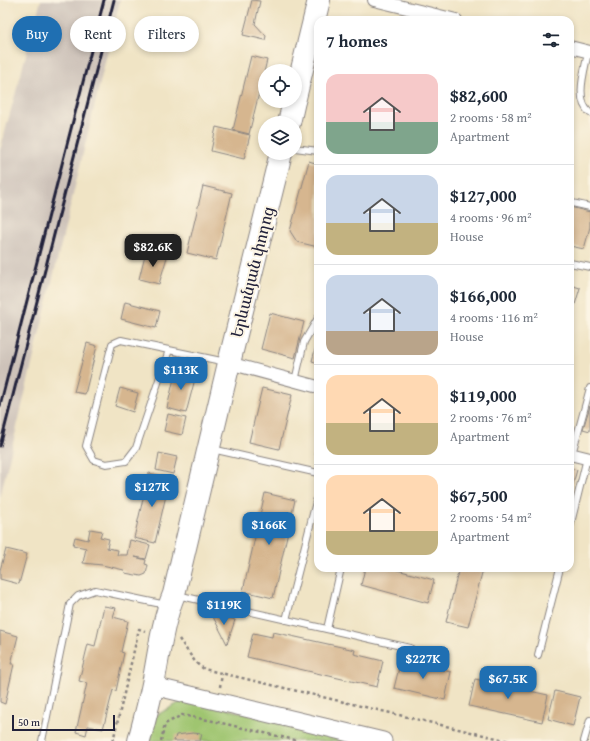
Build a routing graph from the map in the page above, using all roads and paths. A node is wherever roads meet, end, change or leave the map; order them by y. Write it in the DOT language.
graph roads {
  1 [pos="319,0"];
  2 [pos="374,0"];
  3 [pos="415,15"];
  4 [pos="315,16"];
  5 [pos="314,20"];
  6 [pos="574,48"];
  7 [pos="589,52"];
  8 [pos="302,69"];
  9 [pos="590,113"];
  10 [pos="302,149"];
  11 [pos="314,150"];
  12 [pos="279,160"];
  13 [pos="574,204"];
  14 [pos="590,208"];
  15 [pos="574,264"];
  16 [pos="590,268"];
  17 [pos="314,326"];
  18 [pos="169,350"];
  19 [pos="229,363"];
  20 [pos="295,380"];
  21 [pos="314,386"];
  22 [pos="590,388"];
  23 [pos="574,444"];
  24 [pos="209,448"];
  25 [pos="574,455"];
  26 [pos="589,459"];
  27 [pos="314,472"];
  28 [pos="314,510"];
  29 [pos="574,513"];
  30 [pos="340,572"];
  31 [pos="559,572"];
  32 [pos="171,600"];
  33 [pos="286,620"];
  34 [pos="327,630"];
  35 [pos="162,635"];
  36 [pos="410,648"];
  37 [pos="538,655"];
  38 [pos="153,686"];
  39 [pos="590,720"];
  40 [pos="42,741"];
  41 [pos="113,741"];
  42 [pos="139,741"];
  43 [pos="161,741"];
  44 [pos="300,741"];
  45 [pos="383,741"];
  46 [pos="509,741"];
  47 [pos="584,741"];
  1 -- 4 [label="highway"];
  2 -- 3 [label="street"];
  5 -- 8 [label="highway"];
  6 -- 7 [label="street"];
  7 -- 9 [label="lane"];
  10 -- 11 [label="lane"];
  12 -- 19 [label="highway, Երևանյան փողոց"];
  13 -- 14 [label="lane"];
  15 -- 16 [label="lane"];
  17 -- 20 [label="lane"];
  18 -- 18 [label="lane"];
  18 -- 19 [label="lane"];
  19 -- 20 [label="street"];
  19 -- 24 [label="highway, Երևանյան փողոց"];
  20 -- 21 [label="street"];
  22 -- 23 [label="lane"];
  24 -- 27 [label="lane"];
  24 -- 32 [label="highway, Երևանյան փողոց"];
  25 -- 26 [label="street"];
  26 -- 29 [label="lane"];
  28 -- 33 [label="lane"];
  30 -- 34 [label="lane"];
  31 -- 37 [label="lane"];
  32 -- 33 [label="lane"];
  32 -- 35 [label="highway, Երևանյան փողոց"];
  32 -- 40 [label="lane"];
  33 -- 34 [label="lane"];
  34 -- 36 [label="lane"];
  35 -- 38 [label="highway, Երևանյան փողոց"];
  35 -- 41 [label="path"];
  35 -- 46 [label="path"];
  38 -- 42 [label="highway, Երևանյան փողոց"];
  38 -- 45 [label="main road"];
  39 -- 47 [label="lane"];
  43 -- 44 [label="path"];
}
